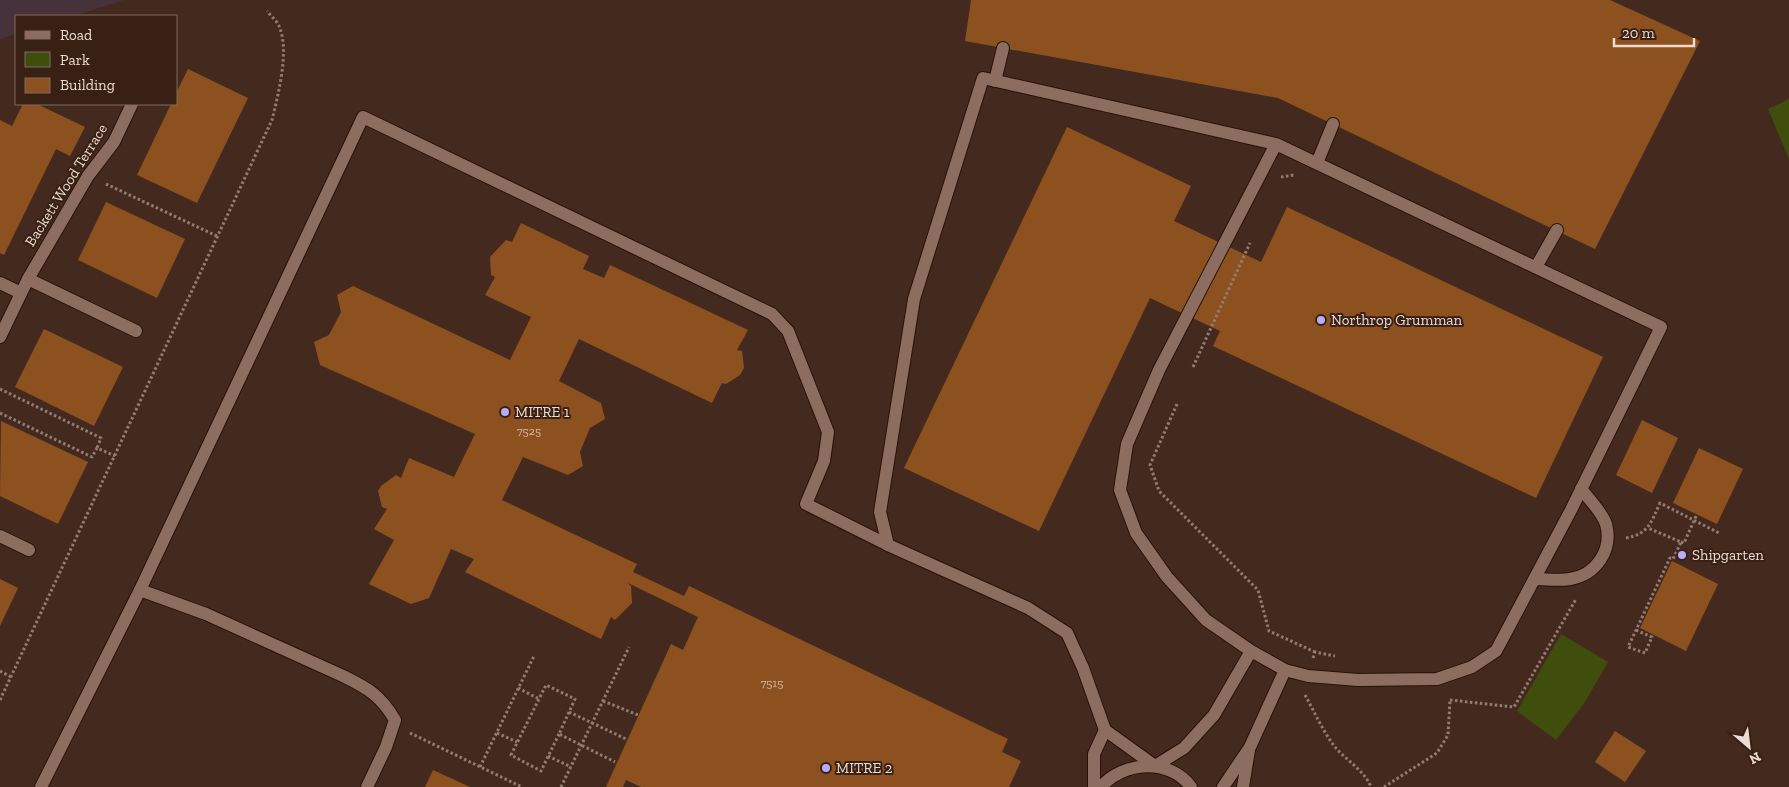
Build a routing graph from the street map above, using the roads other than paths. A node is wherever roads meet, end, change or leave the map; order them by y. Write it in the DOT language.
graph roads {
  1 [pos="1003,48"];
  2 [pos="995,81"];
  3 [pos="132,105"];
  4 [pos="1333,124"];
  5 [pos="1276,144"];
  6 [pos="1317,163"];
  7 [pos="1557,230"];
  8 [pos="1536,267"];
  9 [pos="28,279"];
  10 [pos="0,284"];
  11 [pos="21,293"];
  12 [pos="136,332"];
  13 [pos="0,336"];
  14 [pos="1581,489"];
  15 [pos="0,536"];
  16 [pos="888,545"];
  17 [pos="29,550"];
  18 [pos="1535,579"];
  19 [pos="140,590"];
  20 [pos="1251,650"];
  21 [pos="1285,670"];
  22 [pos="1105,730"];
  23 [pos="1250,747"];
  24 [pos="1156,766"];
  25 [pos="370,786"];
  26 [pos="40,787"];
  27 [pos="1094,787"];
  28 [pos="1101,787"];
  29 [pos="1191,787"];
  30 [pos="1223,787"];
  31 [pos="1243,787"];
  1 -- 2 [label="street"];
  2 -- 5 [label="street"];
  2 -- 16 [label="street"];
  3 -- 9 [label="street, Backett Wood Terrace"];
  4 -- 6 [label="street"];
  5 -- 6 [label="street"];
  5 -- 20 [label="street"];
  6 -- 8 [label="street"];
  7 -- 8 [label="street"];
  8 -- 14 [label="street"];
  9 -- 11 [label="street, Backett Wood Terrace"];
  9 -- 12 [label="street"];
  10 -- 11 [label="street"];
  11 -- 13 [label="street, Backett Wood Terrace"];
  14 -- 18 [label="street"];
  14 -- 18 [label="street"];
  15 -- 17 [label="street"];
  16 -- 19 [label="street"];
  16 -- 22 [label="street"];
  18 -- 21 [label="street"];
  19 -- 25 [label="street"];
  19 -- 26 [label="street"];
  20 -- 21 [label="street"];
  20 -- 24 [label="street"];
  21 -- 23 [label="street"];
  22 -- 24 [label="street"];
  22 -- 27 [label="street"];
  23 -- 30 [label="street"];
  23 -- 31 [label="street"];
  24 -- 28 [label="street"];
  24 -- 29 [label="street"];
}
